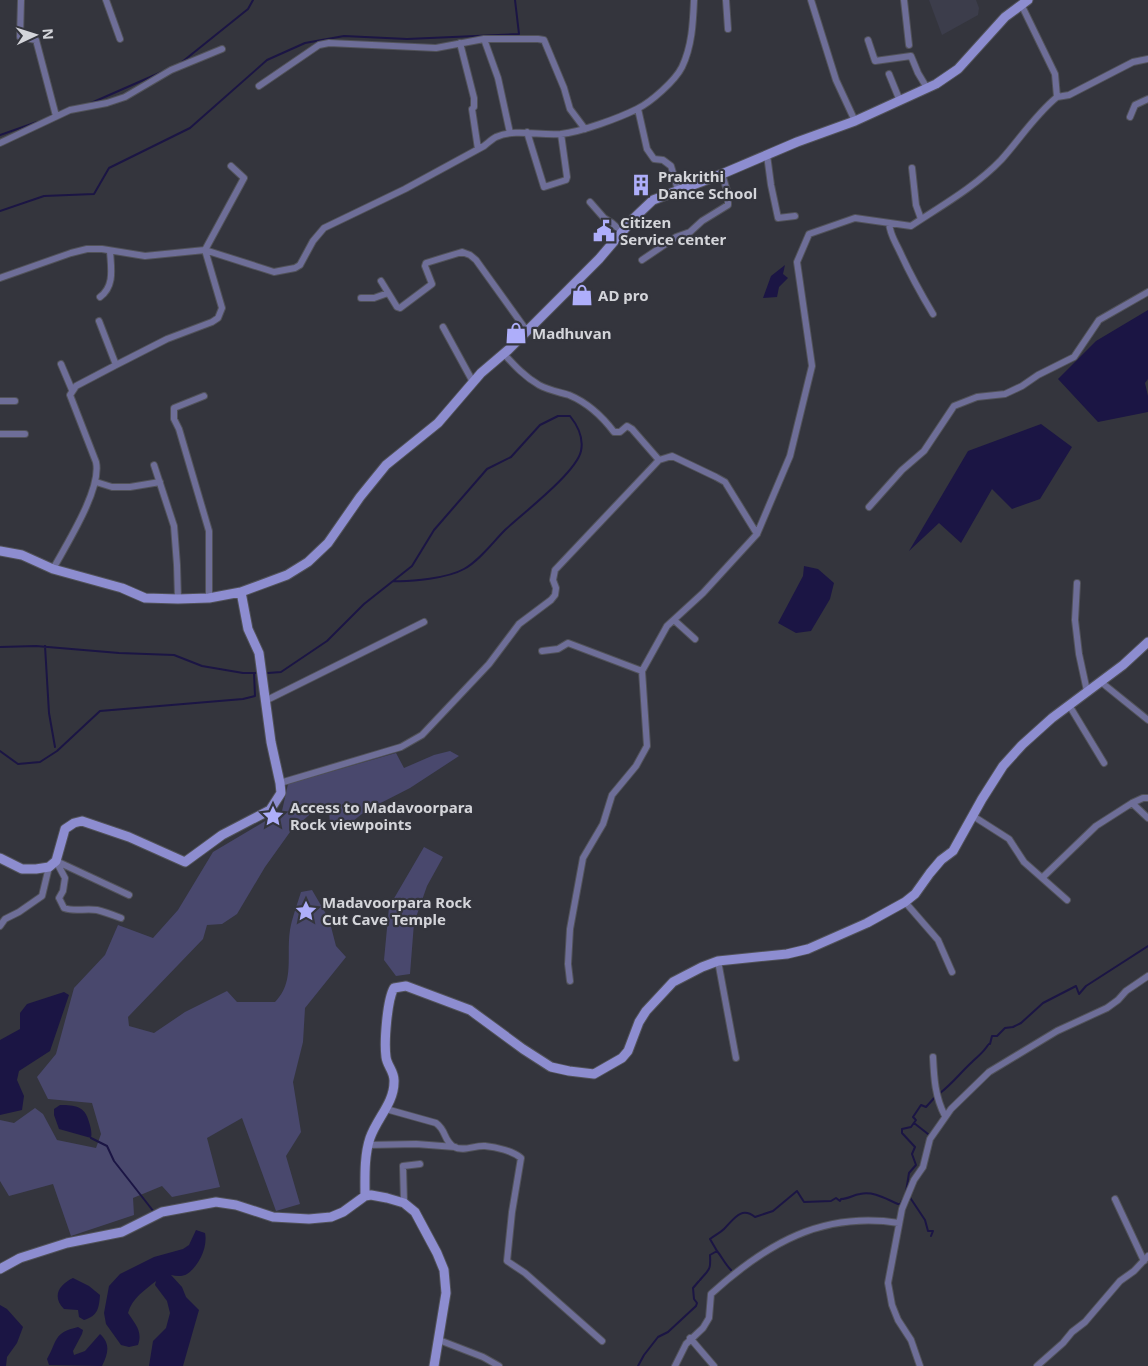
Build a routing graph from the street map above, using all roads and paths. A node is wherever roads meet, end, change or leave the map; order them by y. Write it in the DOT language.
graph roads {
  1 [pos="21,0"];
  2 [pos="106,0"];
  3 [pos="694,0"];
  4 [pos="726,0"];
  5 [pos="811,0"];
  6 [pos="904,0"];
  7 [pos="1024,2"];
  8 [pos="728,29"];
  9 [pos="120,38"];
  10 [pos="484,39"];
  11 [pos="868,40"];
  12 [pos="460,43"];
  13 [pos="909,45"];
  14 [pos="222,48"];
  15 [pos="1148,59"];
  16 [pos="889,74"];
  17 [pos="259,86"];
  18 [pos="927,88"];
  19 [pos="1058,97"];
  20 [pos="1148,100"];
  21 [pos="900,102"];
  22 [pos="638,109"];
  23 [pos="56,116"];
  24 [pos="1130,117"];
  25 [pos="854,122"];
  26 [pos="585,128"];
  27 [pos="527,132"];
  28 [pos="510,133"];
  29 [pos="561,134"];
  30 [pos="0,142"];
  31 [pos="478,149"];
  32 [pos="767,155"];
  33 [pos="231,166"];
  34 [pos="912,168"];
  35 [pos="722,174"];
  36 [pos="678,190"];
  37 [pos="590,202"];
  38 [pos="795,216"];
  39 [pos="921,220"];
  40 [pos="889,223"];
  41 [pos="622,232"];
  42 [pos="205,250"];
  43 [pos="110,251"];
  44 [pos="642,260"];
  45 [pos="0,278"];
  46 [pos="381,280"];
  47 [pos="1148,292"];
  48 [pos="388,293"];
  49 [pos="100,297"];
  50 [pos="361,298"];
  51 [pos="933,314"];
  52 [pos="99,320"];
  53 [pos="443,327"];
  54 [pos="527,331"];
  55 [pos="504,354"];
  56 [pos="61,364"];
  57 [pos="116,365"];
  58 [pos="473,382"];
  59 [pos="72,390"];
  60 [pos="204,396"];
  61 [pos="0,401"];
  62 [pos="15,401"];
  63 [pos="0,434"];
  64 [pos="25,434"];
  65 [pos="659,460"];
  66 [pos="154,466"];
  67 [pos="96,482"];
  68 [pos="160,482"];
  69 [pos="869,507"];
  70 [pos="756,534"];
  71 [pos="0,551"];
  72 [pos="53,569"];
  73 [pos="1077,582"];
  74 [pos="241,592"];
  75 [pos="209,598"];
  76 [pos="178,599"];
  77 [pos="674,620"];
  78 [pos="424,622"];
  79 [pos="695,640"];
  80 [pos="1148,642"];
  81 [pos="542,651"];
  82 [pos="642,671"];
  83 [pos="1101,682"];
  84 [pos="1087,691"];
  85 [pos="265,701"];
  86 [pos="1069,705"];
  87 [pos="1148,720"];
  88 [pos="1104,763"];
  89 [pos="280,783"];
  90 [pos="1148,798"];
  91 [pos="1132,803"];
  92 [pos="973,816"];
  93 [pos="1148,818"];
  94 [pos="0,858"];
  95 [pos="52,864"];
  96 [pos="1042,878"];
  97 [pos="129,895"];
  98 [pos="1067,900"];
  99 [pos="905,902"];
  100 [pos="121,918"];
  101 [pos="0,926"];
  102 [pos="718,960"];
  103 [pos="952,972"];
  104 [pos="1148,976"];
  105 [pos="570,981"];
  106 [pos="932,1057"];
  107 [pos="736,1058"];
  108 [pos="386,1109"];
  109 [pos="945,1116"];
  110 [pos="368,1145"];
  111 [pos="455,1147"];
  112 [pos="420,1164"];
  113 [pos="365,1196"];
  114 [pos="1116,1199"];
  115 [pos="404,1204"];
  116 [pos="899,1222"];
  117 [pos="1146,1258"];
  118 [pos="0,1269"];
  119 [pos="690,1338"];
  120 [pos="438,1340"];
  121 [pos="602,1341"];
  122 [pos="434,1366"];
  123 [pos="499,1366"];
  124 [pos="675,1366"];
  125 [pos="714,1366"];
  126 [pos="920,1366"];
  127 [pos="1036,1366"];
  1 -- 23 [label="street"];
  2 -- 9 [label="street"];
  3 -- 22 [label="street"];
  4 -- 8 [label="street"];
  5 -- 25 [label="street"];
  6 -- 13 [label="street"];
  7 -- 18 [label="main road"];
  7 -- 19 [label="street"];
  10 -- 12 [label="street"];
  10 -- 26 [label="street"];
  10 -- 28 [label="street"];
  11 -- 18 [label="street"];
  12 -- 17 [label="street"];
  12 -- 31 [label="street"];
  14 -- 23 [label="street"];
  15 -- 19 [label="street"];
  16 -- 21 [label="street"];
  18 -- 21 [label="main road"];
  19 -- 39 [label="street"];
  20 -- 24 [label="street"];
  21 -- 25 [label="main road"];
  22 -- 26 [label="street"];
  22 -- 36 [label="street"];
  23 -- 30 [label="street"];
  25 -- 32 [label="main road"];
  26 -- 29 [label="street"];
  27 -- 28 [label="street"];
  27 -- 29 [label="street"];
  27 -- 29 [label="street"];
  28 -- 31 [label="street"];
  31 -- 42 [label="street"];
  32 -- 35 [label="main road"];
  32 -- 38 [label="street"];
  33 -- 42 [label="street"];
  34 -- 39 [label="street"];
  35 -- 36 [label="main road"];
  35 -- 44 [label="street"];
  36 -- 41 [label="main road"];
  37 -- 41 [label="street"];
  39 -- 40 [label="street"];
  40 -- 51 [label="street"];
  40 -- 70 [label="street"];
  41 -- 54 [label="main road"];
  42 -- 43 [label="street"];
  42 -- 57 [label="street"];
  43 -- 45 [label="street"];
  43 -- 49 [label="street"];
  46 -- 48 [label="street"];
  47 -- 69 [label="street"];
  48 -- 50 [label="street"];
  48 -- 54 [label="street"];
  52 -- 57 [label="street"];
  53 -- 58 [label="street"];
  54 -- 55 [label="main road"];
  55 -- 58 [label="main road"];
  55 -- 65 [label="street"];
  56 -- 59 [label="street"];
  57 -- 59 [label="street"];
  58 -- 74 [label="main road"];
  59 -- 67 [label="street"];
  60 -- 75 [label="street"];
  61 -- 62 [label="street"];
  63 -- 64 [label="street"];
  65 -- 70 [label="street"];
  65 -- 89 [label="street"];
  66 -- 68 [label="street"];
  67 -- 68 [label="street"];
  67 -- 72 [label="street"];
  68 -- 76 [label="street"];
  70 -- 77 [label="street"];
  71 -- 72 [label="main road"];
  72 -- 76 [label="main road"];
  73 -- 84 [label="street"];
  74 -- 75 [label="main road"];
  74 -- 85 [label="main road"];
  75 -- 76 [label="main road"];
  77 -- 79 [label="street"];
  77 -- 82 [label="street"];
  78 -- 85 [label="street"];
  80 -- 83 [label="main road"];
  81 -- 82 [label="street"];
  82 -- 105 [label="street"];
  83 -- 84 [label="main road"];
  83 -- 87 [label="street"];
  84 -- 86 [label="main road"];
  85 -- 89 [label="main road"];
  86 -- 88 [label="street"];
  86 -- 92 [label="main road"];
  89 -- 95 [label="main road"];
  90 -- 91 [label="street"];
  91 -- 93 [label="street"];
  91 -- 96 [label="street"];
  92 -- 96 [label="street"];
  92 -- 99 [label="main road"];
  94 -- 95 [label="main road"];
  95 -- 97 [label="street"];
  95 -- 100 [label="street"];
  95 -- 101 [label="street"];
  96 -- 98 [label="street"];
  99 -- 102 [label="main road"];
  99 -- 103 [label="street"];
  102 -- 107 [label="street"];
  102 -- 108 [label="main road"];
  104 -- 109 [label="street"];
  106 -- 109 [label="street"];
  108 -- 110 [label="main road"];
  108 -- 111 [label="street"];
  109 -- 116 [label="street"];
  110 -- 111 [label="street"];
  110 -- 113 [label="main road"];
  111 -- 121 [label="street"];
  112 -- 115 [label="street"];
  113 -- 115 [label="main road"];
  113 -- 118 [label="main road"];
  114 -- 117 [label="street"];
  115 -- 120 [label="main road"];
  116 -- 119 [label="street"];
  116 -- 126 [label="street"];
  117 -- 127 [label="street"];
  119 -- 124 [label="street"];
  119 -- 125 [label="street"];
  120 -- 122 [label="main road"];
  120 -- 123 [label="street"];
}
